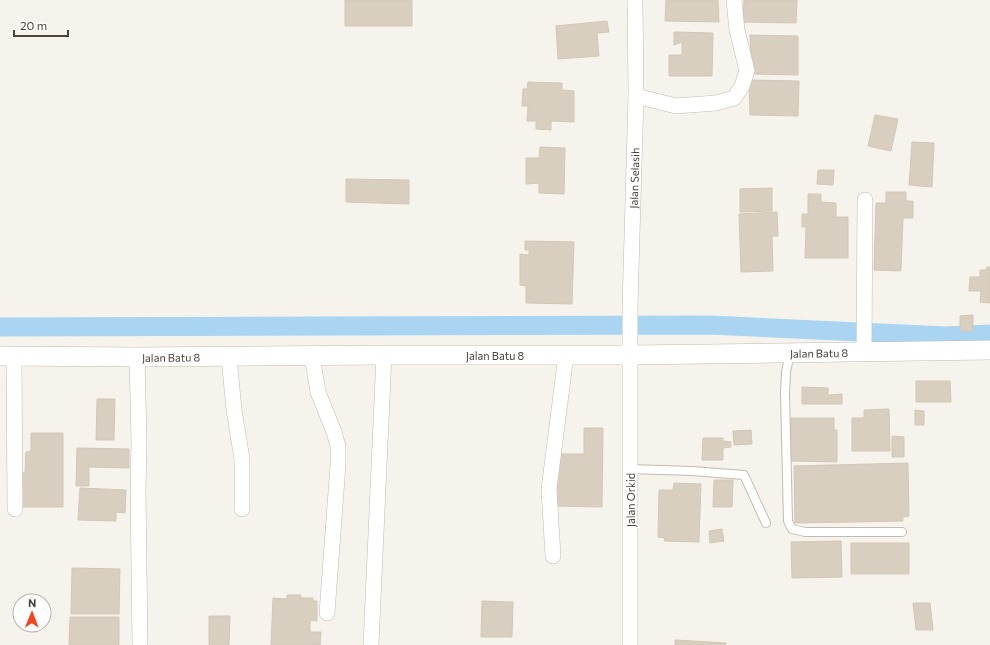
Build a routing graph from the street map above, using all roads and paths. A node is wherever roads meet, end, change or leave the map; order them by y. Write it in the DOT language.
graph roads {
  1 [pos="635,0"];
  2 [pos="734,0"];
  3 [pos="636,96"];
  4 [pos="865,200"];
  5 [pos="864,344"];
  6 [pos="630,347"];
  7 [pos="990,350"];
  8 [pos="790,353"];
  9 [pos="384,355"];
  10 [pos="566,355"];
  11 [pos="7,356"];
  12 [pos="312,356"];
  13 [pos="137,357"];
  14 [pos="230,357"];
  15 [pos="630,469"];
  16 [pos="15,509"];
  17 [pos="242,509"];
  18 [pos="766,523"];
  19 [pos="902,532"];
  20 [pos="553,556"];
  21 [pos="327,613"];
  22 [pos="140,645"];
  23 [pos="371,645"];
  24 [pos="630,645"];
  1 -- 3 [label="street, Jalan Selasih"];
  2 -- 3 [label="street"];
  3 -- 6 [label="street, Jalan Selasih"];
  4 -- 5 [label="street"];
  5 -- 7 [label="street, Jalan Batu 8"];
  5 -- 8 [label="street, Jalan Batu 8"];
  6 -- 8 [label="street, Jalan Batu 8"];
  6 -- 10 [label="street, Jalan Batu 8"];
  6 -- 15 [label="street, Jalan Orkid"];
  8 -- 19 [label="lane"];
  9 -- 10 [label="street, Jalan Batu 8"];
  9 -- 12 [label="street, Jalan Batu 8"];
  9 -- 23 [label="street"];
  10 -- 20 [label="street"];
  11 -- 13 [label="street, Jalan Batu 8"];
  11 -- 16 [label="street"];
  12 -- 14 [label="street, Jalan Batu 8"];
  12 -- 21 [label="street"];
  13 -- 14 [label="street, Jalan Batu 8"];
  13 -- 22 [label="street"];
  14 -- 17 [label="street"];
  15 -- 18 [label="lane"];
  15 -- 24 [label="street, Jalan Orkid"];
}
